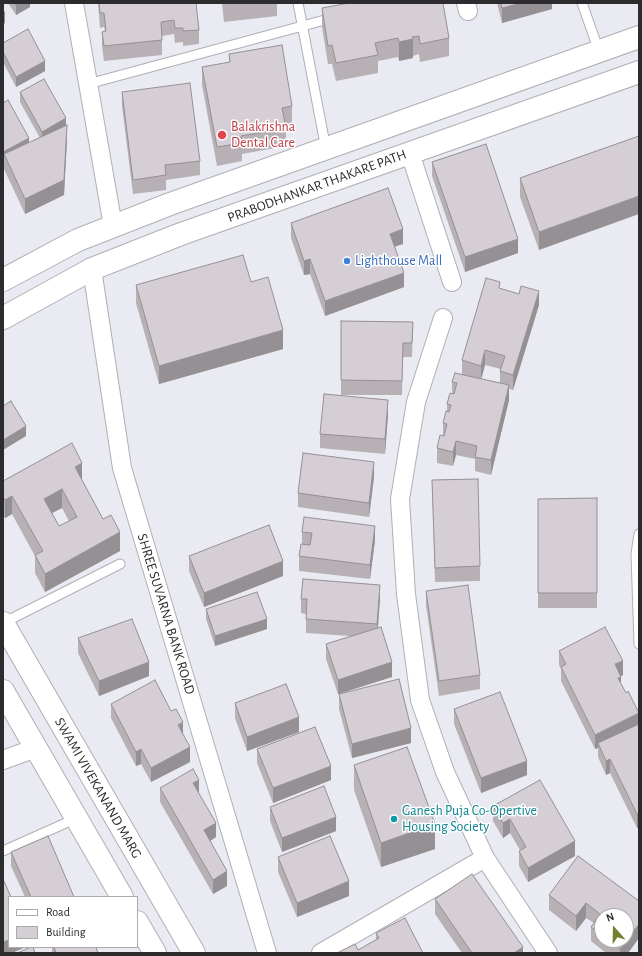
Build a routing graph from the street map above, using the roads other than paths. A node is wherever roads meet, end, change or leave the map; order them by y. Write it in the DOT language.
graph roads {
  1 [pos="74,3"];
  2 [pos="298,3"];
  3 [pos="582,3"];
  4 [pos="344,15"];
  5 [pos="302,26"];
  6 [pos="639,37"];
  7 [pos="600,51"];
  8 [pos="639,72"];
  9 [pos="88,84"];
  10 [pos="326,149"];
  11 [pos="410,153"];
  12 [pos="114,226"];
  13 [pos="92,269"];
  14 [pos="3,280"];
  15 [pos="452,282"];
  16 [pos="3,318"];
  17 [pos="443,318"];
  18 [pos="639,534"];
  19 [pos="120,564"];
  20 [pos="3,623"];
  21 [pos="639,644"];
  22 [pos="3,691"];
  23 [pos="36,748"];
  24 [pos="3,760"];
  25 [pos="77,818"];
  26 [pos="3,851"];
  27 [pos="485,858"];
  28 [pos="121,896"];
  29 [pos="138,924"];
  30 [pos="155,953"];
  31 [pos="194,953"];
  32 [pos="267,953"];
  33 [pos="321,953"];
  34 [pos="548,953"];
  1 -- 9 [label="street"];
  2 -- 5 [label="lane"];
  3 -- 7 [label="lane"];
  4 -- 5 [label="lane"];
  5 -- 9 [label="lane"];
  5 -- 10 [label="lane"];
  6 -- 7 [label="main road"];
  7 -- 10 [label="main road"];
  8 -- 11 [label="main road, PRABODHANKAR THAKARE PATH"];
  9 -- 12 [label="street"];
  10 -- 12 [label="main road"];
  11 -- 13 [label="main road, PRABODHANKAR THAKARE PATH"];
  11 -- 15 [label="street"];
  12 -- 14 [label="main road"];
  13 -- 16 [label="main road, PRABODHANKAR THAKARE PATH"];
  13 -- 32 [label="street, SHREE SUVARNA BANK ROAD"];
  17 -- 27 [label="street"];
  18 -- 21 [label="lane"];
  19 -- 20 [label="lane"];
  20 -- 31 [label="main road, SWAMI VIVEKANAND MARG"];
  22 -- 23 [label="main road"];
  23 -- 24 [label="street"];
  23 -- 25 [label="main road"];
  25 -- 26 [label="lane"];
  25 -- 28 [label="main road"];
  27 -- 33 [label="street"];
  27 -- 34 [label="street"];
  29 -- 30 [label="main road"];
}
